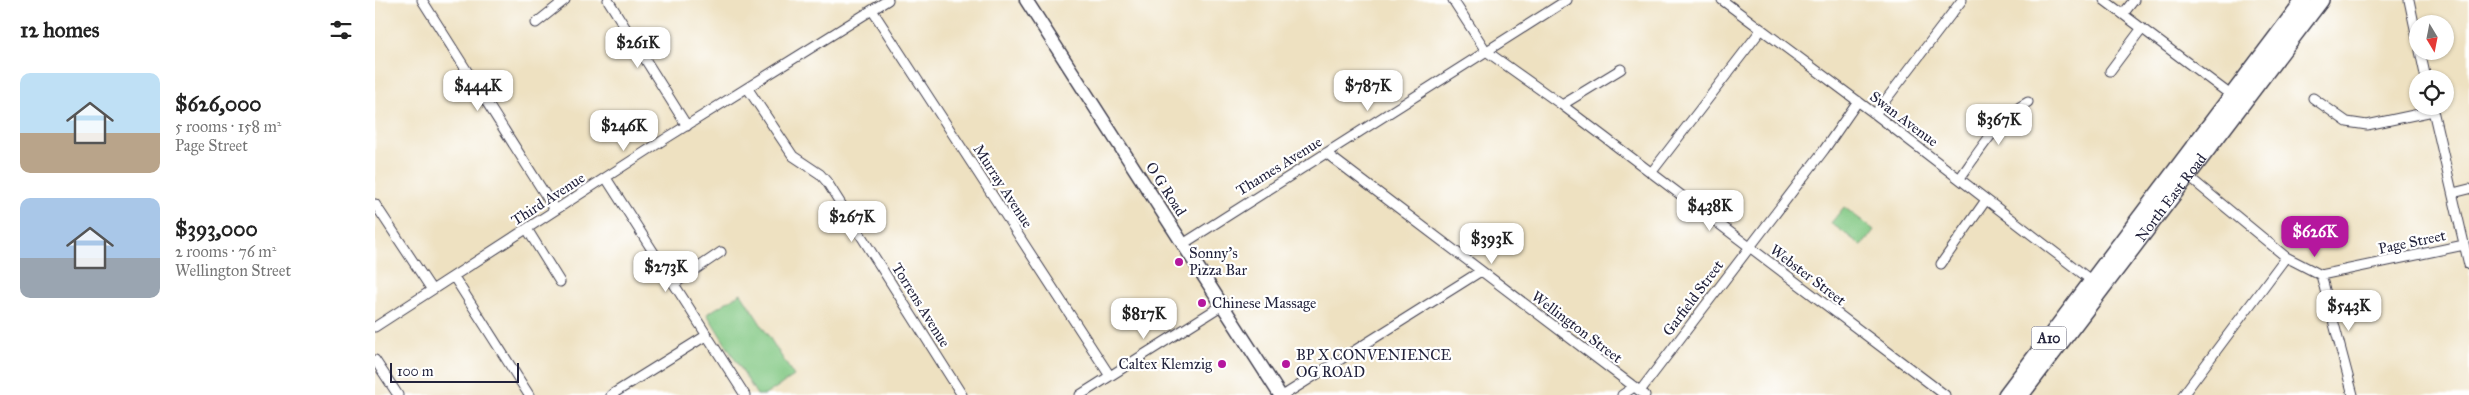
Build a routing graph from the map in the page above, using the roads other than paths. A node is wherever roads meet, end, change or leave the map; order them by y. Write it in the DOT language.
graph roads {
  1 [pos="422,0"];
  2 [pos="565,0"];
  3 [pos="608,0"];
  4 [pos="888,0"];
  5 [pos="1026,0"];
  6 [pos="1453,0"];
  7 [pos="1567,0"];
  8 [pos="1722,0"];
  9 [pos="1962,0"];
  10 [pos="2104,0"];
  11 [pos="2134,0"];
  12 [pos="2304,0"];
  13 [pos="2321,0"];
  14 [pos="2409,0"];
  15 [pos="873,10"];
  16 [pos="2123,14"];
  17 [pos="2412,15"];
  18 [pos="536,23"];
  19 [pos="2142,28"];
  20 [pos="1761,30"];
  21 [pos="1486,52"];
  22 [pos="1621,70"];
  23 [pos="2109,71"];
  24 [pos="748,89"];
  25 [pos="2313,98"];
  26 [pos="2237,99"];
  27 [pos="1858,101"];
  28 [pos="2028,102"];
  29 [pos="1562,105"];
  30 [pos="1875,114"];
  31 [pos="2409,114"];
  32 [pos="2435,115"];
  33 [pos="687,126"];
  34 [pos="1326,153"];
  35 [pos="2183,172"];
  36 [pos="1651,173"];
  37 [pos="606,178"];
  38 [pos="1960,178"];
  39 [pos="2469,189"];
  40 [pos="2453,193"];
  41 [pos="1986,200"];
  42 [pos="375,204"];
  43 [pos="555,210"];
  44 [pos="527,229"];
  45 [pos="1183,244"];
  46 [pos="2464,245"];
  47 [pos="1749,247"];
  48 [pos="721,252"];
  49 [pos="2286,257"];
  50 [pos="1941,264"];
  51 [pos="2469,265"];
  52 [pos="1481,271"];
  53 [pos="2321,275"];
  54 [pos="454,277"];
  55 [pos="560,282"];
  56 [pos="674,284"];
  57 [pos="2097,284"];
  58 [pos="432,290"];
  59 [pos="1221,306"];
  60 [pos="375,327"];
  61 [pos="707,335"];
  62 [pos="375,360"];
  63 [pos="1109,376"];
  64 [pos="1640,391"];
  65 [pos="398,395"];
  66 [pos="529,395"];
  67 [pos="611,395"];
  68 [pos="745,395"];
  69 [pos="962,395"];
  70 [pos="1080,395"];
  71 [pos="1280,395"];
  72 [pos="1284,395"];
  73 [pos="1621,395"];
  74 [pos="1945,395"];
  75 [pos="2006,395"];
  76 [pos="2021,395"];
  77 [pos="2184,395"];
  78 [pos="2353,395"];
  1 -- 43 [label="street"];
  2 -- 18 [label="street"];
  3 -- 33 [label="street"];
  4 -- 15 [label="street, Third Avenue"];
  5 -- 45 [label="main road, O G Road"];
  6 -- 21 [label="street"];
  7 -- 21 [label="street, Thames Avenue"];
  8 -- 20 [label="street, Swan Avenue"];
  9 -- 30 [label="street"];
  10 -- 16 [label="street"];
  11 -- 16 [label="street"];
  12 -- 26 [label="highway, North East Road / A10"];
  13 -- 26 [label="highway, North East Road / A10"];
  14 -- 17 [label="street"];
  15 -- 24 [label="street, Third Avenue"];
  15 -- 63 [label="street, Murray Avenue"];
  16 -- 19 [label="street"];
  19 -- 23 [label="street"];
  19 -- 26 [label="street"];
  20 -- 27 [label="street, Swan Avenue"];
  20 -- 36 [label="street"];
  21 -- 29 [label="street, Webster Street"];
  21 -- 34 [label="street, Thames Avenue"];
  22 -- 29 [label="street"];
  24 -- 33 [label="street, Third Avenue"];
  24 -- 69 [label="street, Torrens Avenue"];
  25 -- 31 [label="street"];
  26 -- 35 [label="highway, North East Road / A10"];
  27 -- 30 [label="street, Swan Avenue"];
  27 -- 47 [label="street, Garfield Street"];
  28 -- 38 [label="street"];
  29 -- 36 [label="street, Webster Street"];
  30 -- 38 [label="street, Swan Avenue"];
  32 -- 40 [label="street"];
  33 -- 37 [label="street, Third Avenue"];
  34 -- 45 [label="street, Thames Avenue"];
  34 -- 52 [label="street, Wellington Street"];
  35 -- 49 [label="street"];
  35 -- 57 [label="highway, North East Road / A10"];
  36 -- 47 [label="street, Webster Street"];
  37 -- 43 [label="street, Third Avenue"];
  37 -- 56 [label="street"];
  38 -- 41 [label="street, Swan Avenue"];
  39 -- 40 [label="street"];
  40 -- 46 [label="street"];
  41 -- 50 [label="street"];
  41 -- 57 [label="street, Swan Avenue"];
  42 -- 58 [label="street"];
  43 -- 44 [label="street, Third Avenue"];
  44 -- 54 [label="street, Third Avenue"];
  44 -- 55 [label="street"];
  45 -- 59 [label="main road, O G Road"];
  46 -- 51 [label="street"];
  46 -- 53 [label="street, Page Street"];
  47 -- 64 [label="street, Garfield Street"];
  47 -- 74 [label="street, Webster Street"];
  48 -- 56 [label="street"];
  49 -- 53 [label="street"];
  49 -- 77 [label="street"];
  52 -- 64 [label="street, Wellington Street"];
  52 -- 72 [label="street"];
  53 -- 78 [label="street"];
  54 -- 58 [label="street, Third Avenue"];
  54 -- 66 [label="street"];
  56 -- 61 [label="street"];
  57 -- 75 [label="highway, North East Road / A10"];
  57 -- 76 [label="highway, North East Road / A10"];
  58 -- 60 [label="street, Third Avenue"];
  59 -- 63 [label="street"];
  59 -- 71 [label="main road, O G Road"];
  61 -- 67 [label="street"];
  61 -- 68 [label="street"];
  62 -- 65 [label="street"];
  63 -- 70 [label="street"];
  64 -- 73 [label="street"];
}
